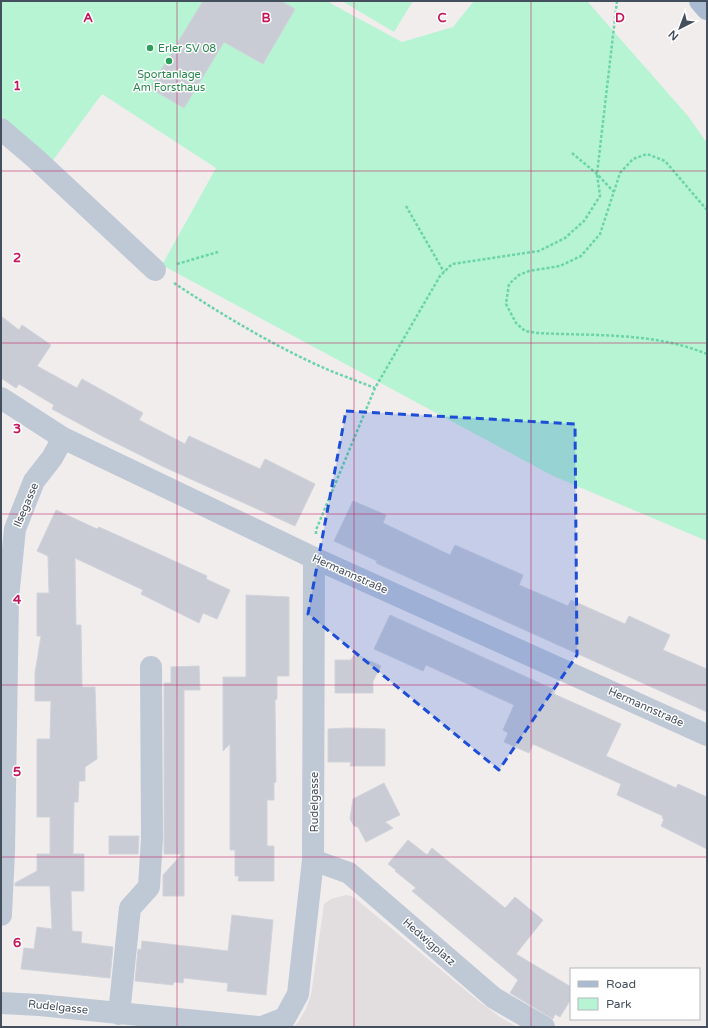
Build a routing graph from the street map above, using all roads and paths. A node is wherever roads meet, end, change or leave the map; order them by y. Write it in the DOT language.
graph roads {
  1 [pos="617,1"];
  2 [pos="700,1"];
  3 [pos="707,9"];
  4 [pos="1,129"];
  5 [pos="572,153"];
  6 [pos="597,174"];
  7 [pos="614,192"];
  8 [pos="406,206"];
  9 [pos="707,210"];
  10 [pos="218,252"];
  11 [pos="155,270"];
  12 [pos="444,272"];
  13 [pos="707,354"];
  14 [pos="375,388"];
  15 [pos="1,398"];
  16 [pos="63,438"];
  17 [pos="314,558"];
  18 [pos="152,667"];
  19 [pos="707,734"];
  20 [pos="313,860"];
  21 [pos="1,915"];
  22 [pos="1,1002"];
  23 [pos="119,1014"];
  24 [pos="258,1027"];
  25 [pos="262,1027"];
  26 [pos="544,1027"];
  1 -- 6 [label="path"];
  2 -- 3 [label="main road"];
  4 -- 11 [label="street"];
  5 -- 6 [label="path"];
  6 -- 7 [label="path"];
  6 -- 12 [label="path"];
  7 -- 9 [label="path"];
  7 -- 13 [label="path"];
  8 -- 12 [label="path"];
  10 -- 11 [label="path"];
  11 -- 14 [label="path"];
  12 -- 14 [label="path"];
  14 -- 17 [label="path"];
  15 -- 16 [label="street, Hermannstraße"];
  16 -- 17 [label="street, Hermannstraße"];
  16 -- 21 [label="street, Ilsegasse"];
  17 -- 19 [label="street, Hermannstraße"];
  17 -- 20 [label="street, Rudelgasse"];
  18 -- 23 [label="street"];
  20 -- 25 [label="street, Rudelgasse"];
  20 -- 26 [label="street, Hedwigplatz"];
  22 -- 23 [label="street, Rudelgasse"];
  23 -- 24 [label="street, Rudelgasse"];
}
